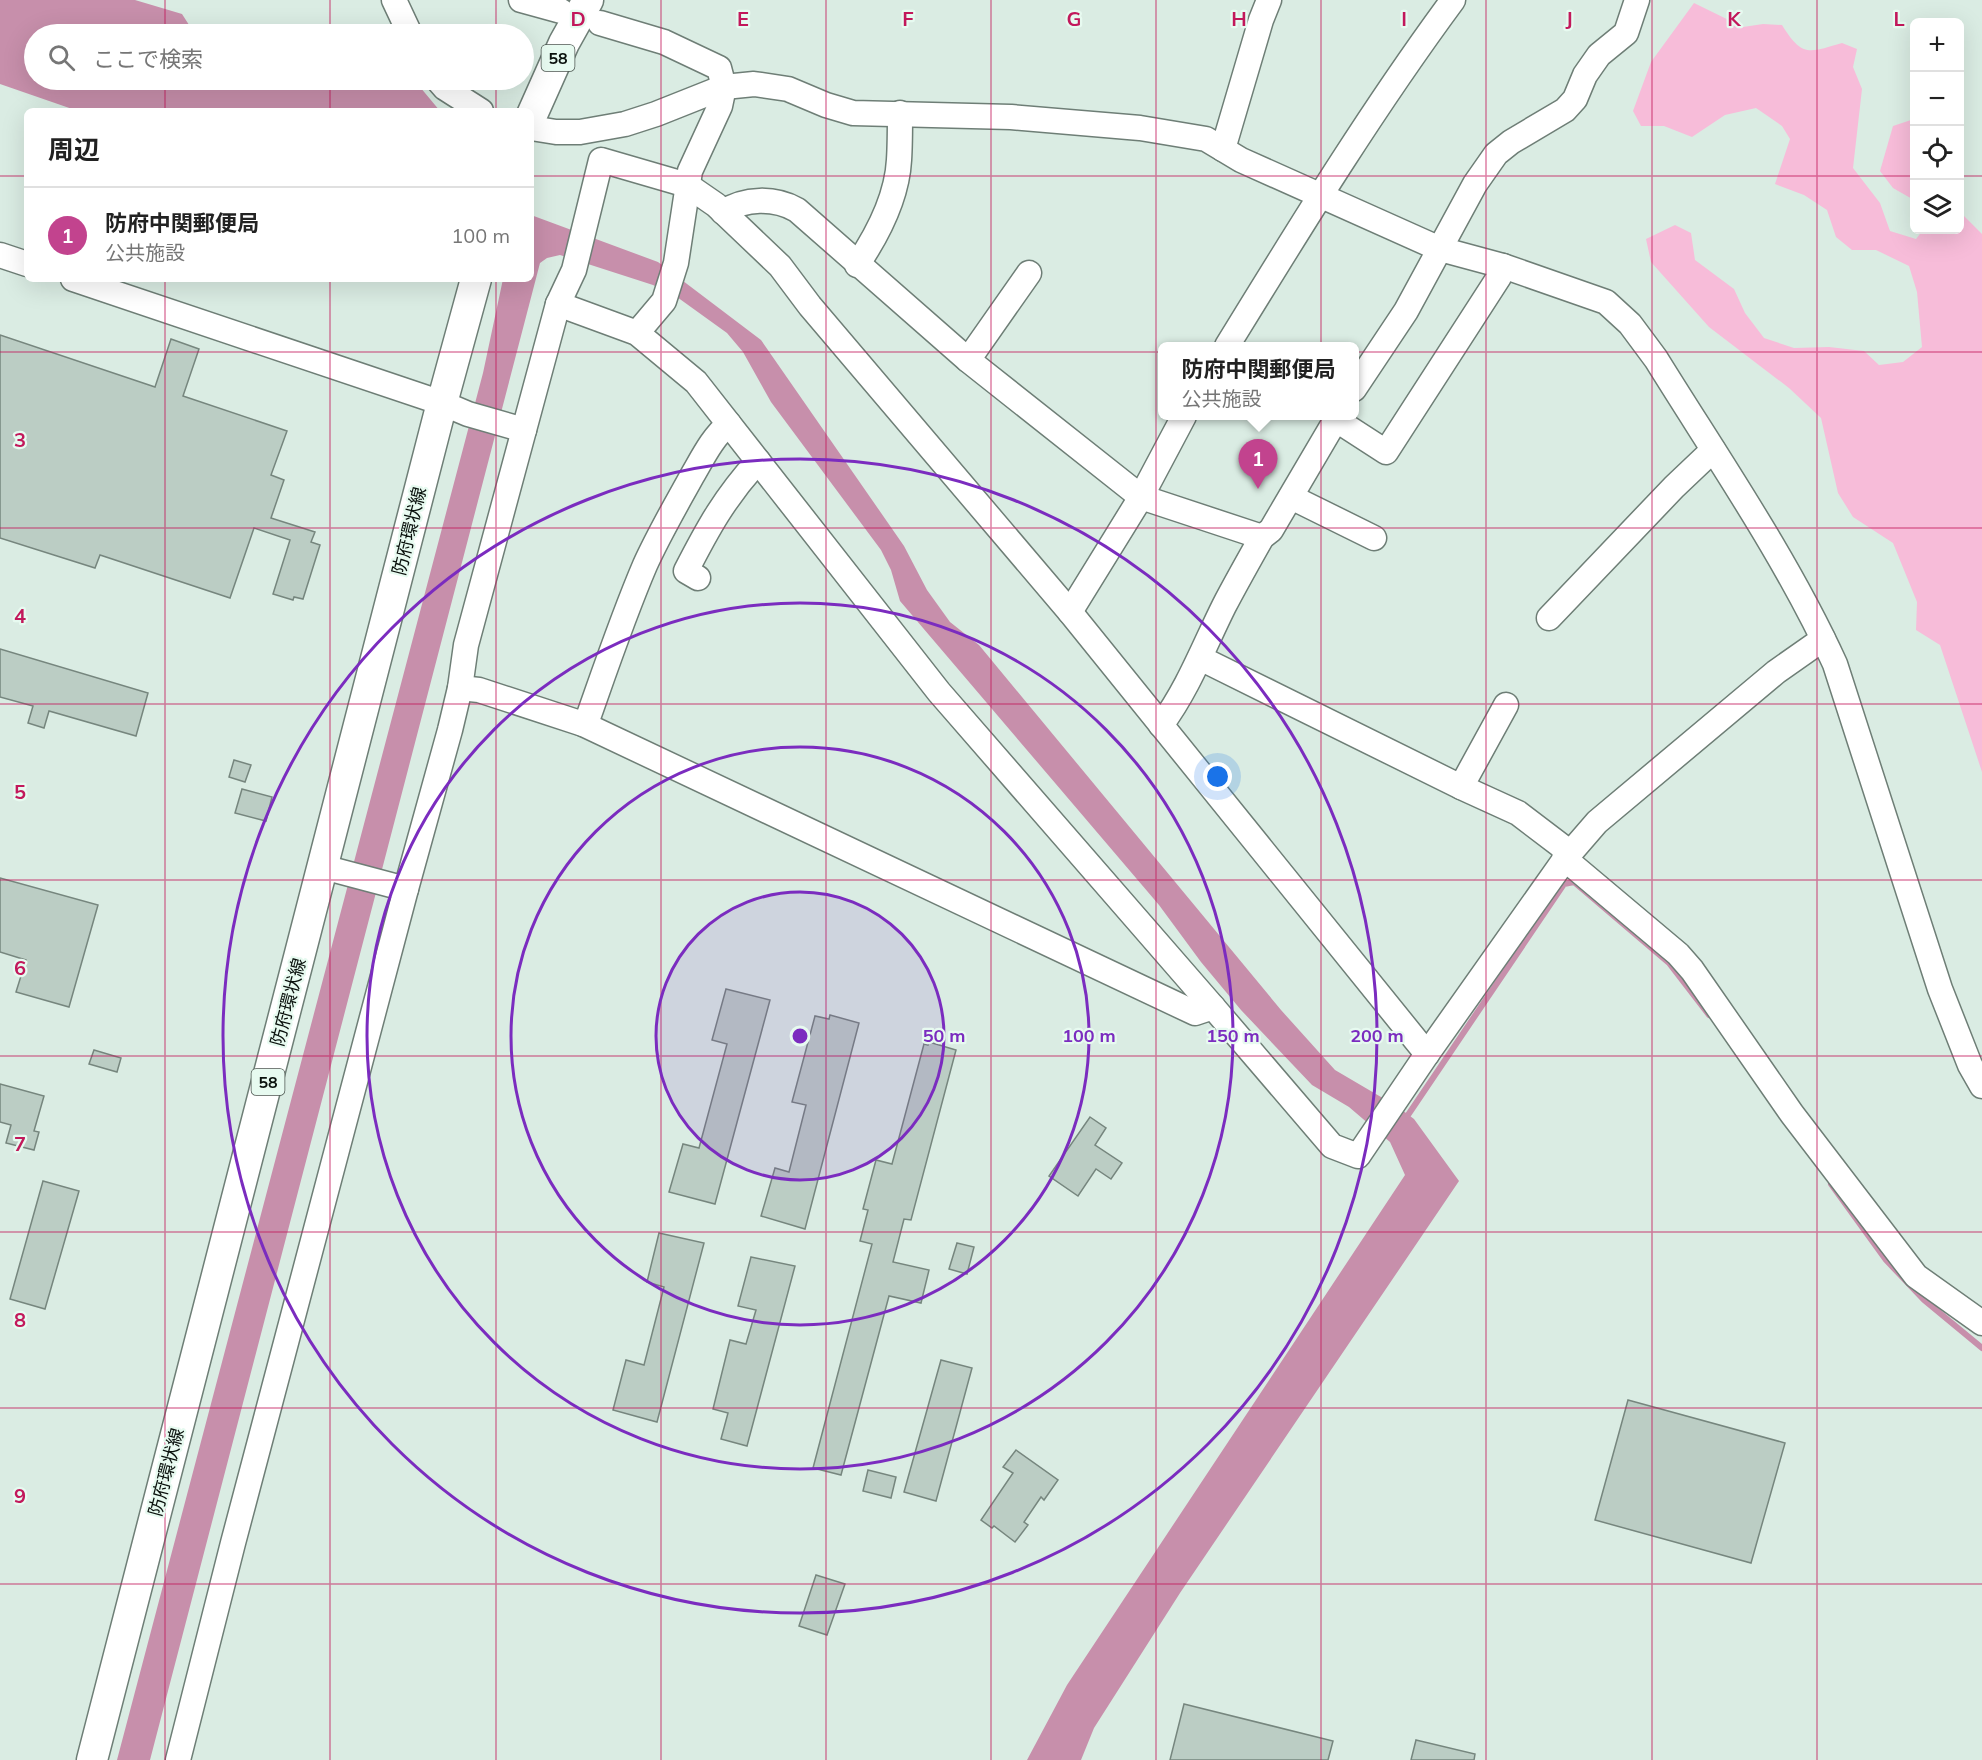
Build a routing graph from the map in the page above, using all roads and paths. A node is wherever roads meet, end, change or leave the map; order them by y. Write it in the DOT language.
graph roads {
  1 [pos="394,0"];
  2 [pos="521,0"];
  3 [pos="1269,0"];
  4 [pos="1453,0"];
  5 [pos="1637,0"];
  6 [pos="583,11"];
  7 [pos="405,24"];
  8 [pos="724,87"];
  9 [pos="448,90"];
  10 [pos="476,108"];
  11 [pos="534,110"];
  12 [pos="900,113"];
  13 [pos="534,128"];
  14 [pos="1223,149"];
  15 [pos="687,185"];
  16 [pos="1320,196"];
  17 [pos="723,212"];
  18 [pos="1440,249"];
  19 [pos="0,255"];
  20 [pos="24,263"];
  21 [pos="857,265"];
  22 [pos="1503,266"];
  23 [pos="1029,273"];
  24 [pos="82,282"];
  25 [pos="476,282"];
  26 [pos="558,304"];
  27 [pos="637,333"];
  28 [pos="1229,342"];
  29 [pos="968,360"];
  30 [pos="1359,382"];
  31 [pos="455,409"];
  32 [pos="1182,420"];
  33 [pos="1335,420"];
  34 [pos="1341,420"];
  35 [pos="729,424"];
  36 [pos="520,429"];
  37 [pos="1713,450"];
  38 [pos="758,461"];
  39 [pos="1141,497"];
  40 [pos="1291,497"];
  41 [pos="1262,537"];
  42 [pos="1374,537"];
  43 [pos="698,578"];
  44 [pos="1070,612"];
  45 [pos="1549,618"];
  46 [pos="1823,639"];
  47 [pos="1200,658"];
  48 [pos="460,688"];
  49 [pos="1506,705"];
  50 [pos="583,724"];
  51 [pos="1161,725"];
  52 [pos="1461,787"];
  53 [pos="1565,859"];
  54 [pos="323,867"];
  55 [pos="401,888"];
  56 [pos="1213,1007"];
  57 [pos="1427,1054"];
  58 [pos="1982,1086"];
  59 [pos="1982,1323"];
  60 [pos="92,1760"];
  61 [pos="178,1760"];
  1 -- 7 [label="street"];
  2 -- 6 [label="street"];
  3 -- 14 [label="street"];
  4 -- 16 [label="street"];
  5 -- 18 [label="street"];
  6 -- 8 [label="street"];
  6 -- 11 [label="main road, 58"];
  8 -- 12 [label="street"];
  8 -- 13 [label="street"];
  8 -- 15 [label="street"];
  9 -- 10 [label="street"];
  12 -- 14 [label="street"];
  12 -- 21 [label="street"];
  14 -- 16 [label="street"];
  15 -- 17 [label="street"];
  15 -- 26 [label="street"];
  15 -- 27 [label="street"];
  16 -- 18 [label="street"];
  16 -- 28 [label="street"];
  17 -- 21 [label="street"];
  17 -- 44 [label="street"];
  18 -- 22 [label="street"];
  18 -- 30 [label="street"];
  19 -- 20 [label="street"];
  21 -- 29 [label="street"];
  22 -- 34 [label="street"];
  22 -- 37 [label="street"];
  23 -- 29 [label="street"];
  24 -- 31 [label="street"];
  25 -- 31 [label="main road, 防府環状線 / 58"];
  26 -- 27 [label="street"];
  26 -- 36 [label="street"];
  27 -- 35 [label="street"];
  29 -- 39 [label="street"];
  31 -- 36 [label="street"];
  31 -- 54 [label="main road, 防府環状線 / 58"];
  32 -- 39 [label="street"];
  33 -- 40 [label="street"];
  35 -- 38 [label="street"];
  35 -- 50 [label="street"];
  36 -- 48 [label="street"];
  37 -- 45 [label="street"];
  37 -- 46 [label="street"];
  38 -- 43 [label="street"];
  38 -- 56 [label="street"];
  39 -- 41 [label="street"];
  39 -- 44 [label="street"];
  40 -- 41 [label="street"];
  40 -- 42 [label="street"];
  41 -- 47 [label="street"];
  44 -- 51 [label="street"];
  46 -- 53 [label="street"];
  46 -- 58 [label="street"];
  47 -- 51 [label="street"];
  47 -- 52 [label="street"];
  48 -- 50 [label="street"];
  48 -- 55 [label="street"];
  49 -- 52 [label="street"];
  50 -- 56 [label="street"];
  51 -- 57 [label="street"];
  52 -- 53 [label="street"];
  53 -- 57 [label="street"];
  53 -- 59 [label="street"];
  54 -- 55 [label="street"];
  54 -- 60 [label="main road, 防府環状線 / 58"];
  55 -- 61 [label="street"];
  56 -- 57 [label="street"];
}
